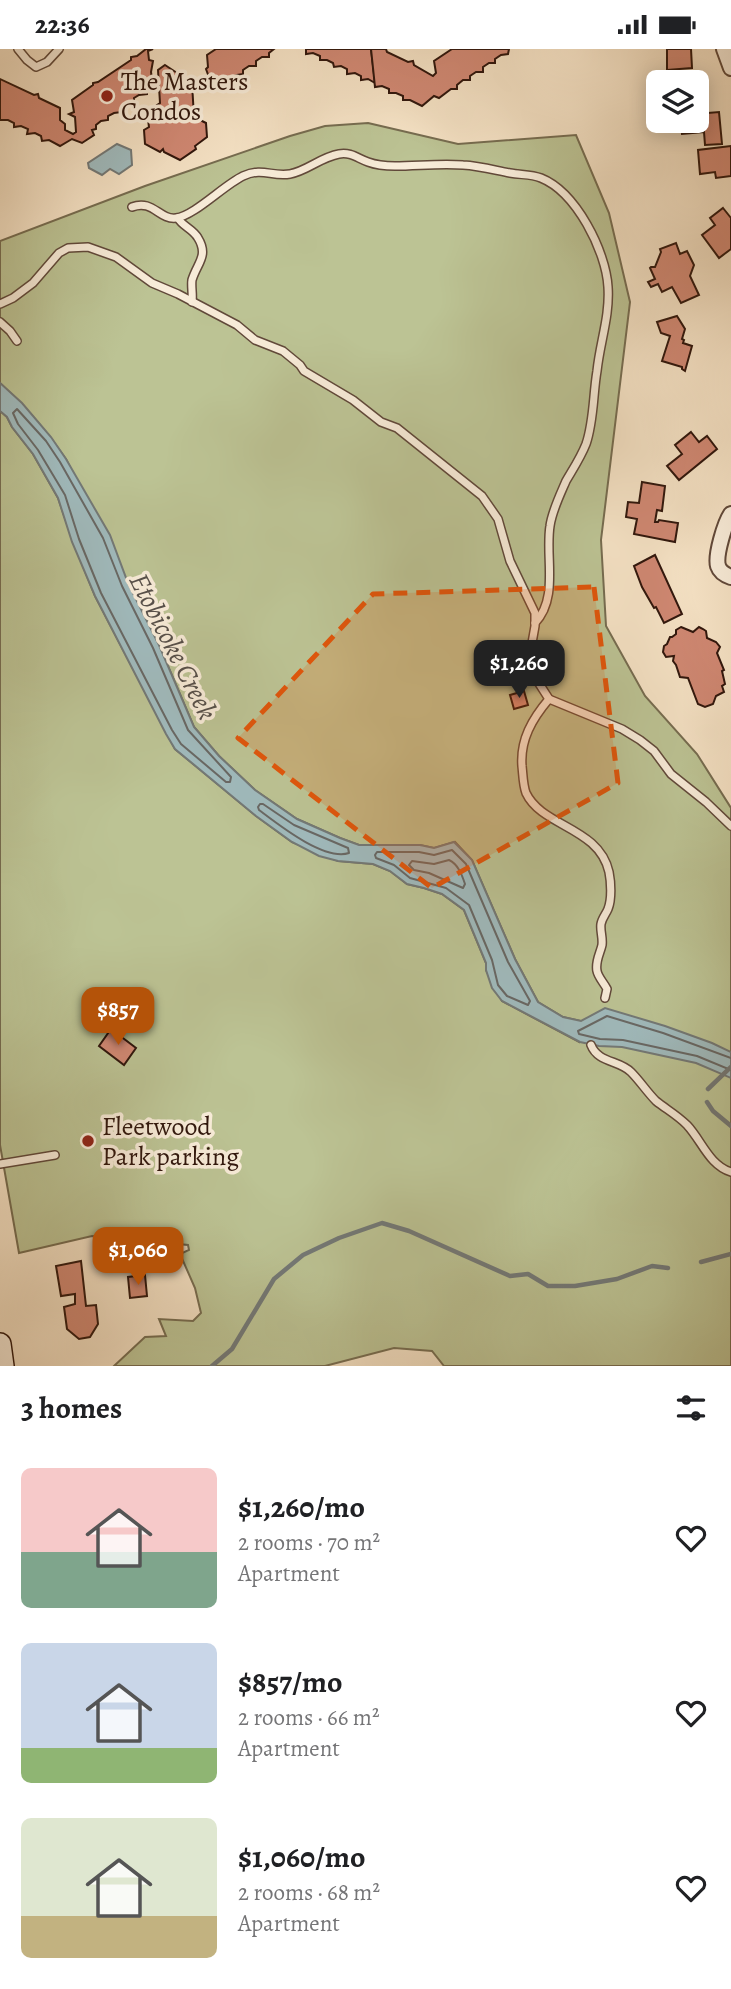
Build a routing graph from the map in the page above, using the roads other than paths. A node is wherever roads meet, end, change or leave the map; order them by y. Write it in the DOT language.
graph roads {
  1 [pos="18,49"];
  2 [pos="60,49"];
  3 [pos="724,49"];
  4 [pos="731,68"];
  5 [pos="132,207"];
  6 [pos="178,218"];
  7 [pos="192,302"];
  8 [pos="0,305"];
  9 [pos="0,322"];
  10 [pos="16,341"];
  11 [pos="731,514"];
  12 [pos="731,577"];
  13 [pos="535,623"];
  14 [pos="549,699"];
  15 [pos="731,826"];
  16 [pos="605,998"];
  17 [pos="591,1045"];
  18 [pos="55,1155"];
  19 [pos="0,1164"];
  20 [pos="731,1172"];
  21 [pos="0,1344"];
  22 [pos="4,1366"];
  1 -- 2 [label="lane"];
  3 -- 4 [label="street"];
  5 -- 6 [label="lane"];
  6 -- 7 [label="lane"];
  6 -- 13 [label="lane"];
  7 -- 8 [label="lane"];
  7 -- 13 [label="lane"];
  9 -- 10 [label="lane"];
  11 -- 12 [label="street"];
  13 -- 14 [label="lane"];
  14 -- 15 [label="lane"];
  14 -- 16 [label="lane"];
  17 -- 20 [label="lane"];
  18 -- 19 [label="lane"];
  21 -- 22 [label="main road"];
}
